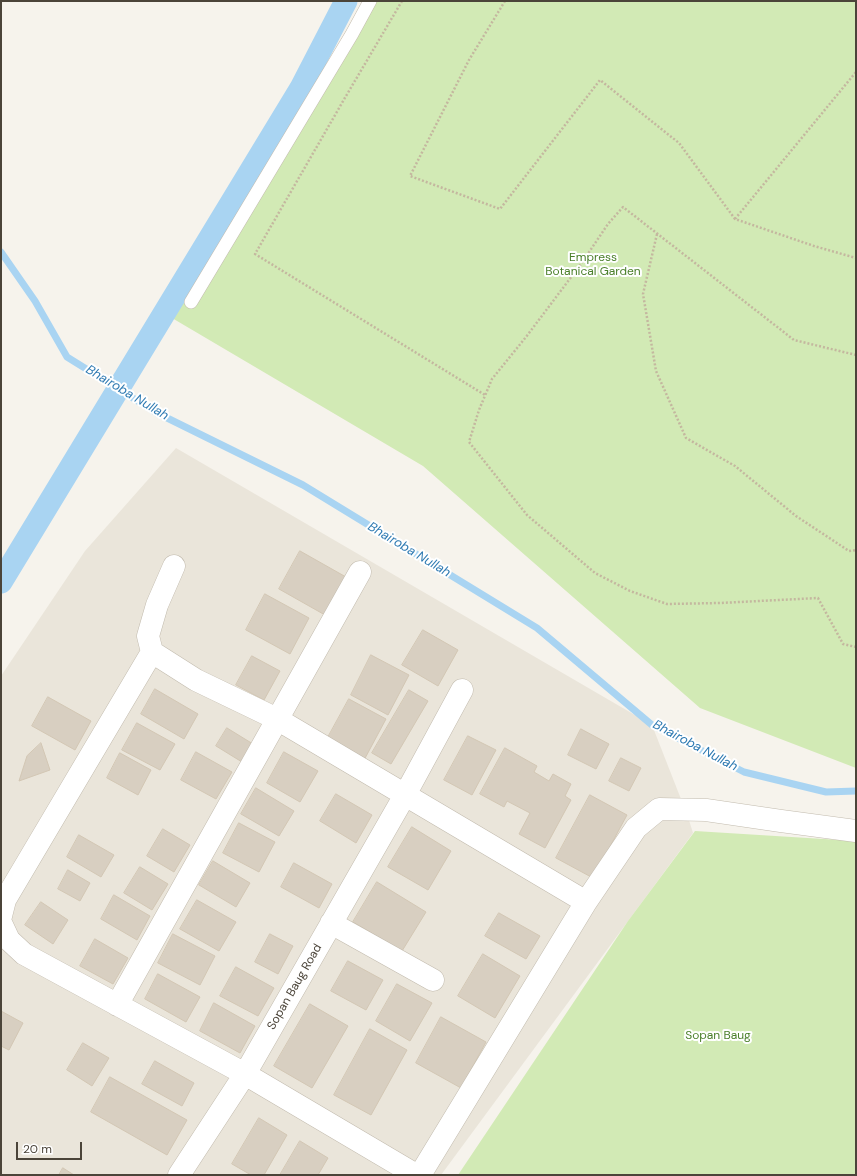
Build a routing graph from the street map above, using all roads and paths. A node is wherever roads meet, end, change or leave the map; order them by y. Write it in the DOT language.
graph roads {
  1 [pos="370,1"];
  2 [pos="402,1"];
  3 [pos="505,1"];
  4 [pos="856,72"];
  5 [pos="735,219"];
  6 [pos="656,234"];
  7 [pos="856,258"];
  8 [pos="191,302"];
  9 [pos="856,355"];
  10 [pos="485,395"];
  11 [pos="856,550"];
  12 [pos="174,566"];
  13 [pos="360,572"];
  14 [pos="856,647"];
  15 [pos="152,652"];
  16 [pos="462,690"];
  17 [pos="277,719"];
  18 [pos="405,794"];
  19 [pos="856,831"];
  20 [pos="586,902"];
  21 [pos="1,916"];
  22 [pos="1,923"];
  23 [pos="331,923"];
  24 [pos="433,980"];
  25 [pos="117,1005"];
  26 [pos="245,1074"];
  27 [pos="179,1175"];
  28 [pos="416,1175"];
  29 [pos="420,1175"];
  1 -- 8 [label="lane"];
  2 -- 10 [label="path"];
  3 -- 5 [label="path"];
  4 -- 5 [label="path"];
  5 -- 7 [label="path"];
  6 -- 9 [label="path"];
  6 -- 10 [label="path"];
  6 -- 11 [label="path"];
  10 -- 14 [label="path"];
  12 -- 15 [label="street"];
  13 -- 17 [label="street"];
  15 -- 17 [label="street"];
  15 -- 21 [label="street"];
  16 -- 18 [label="street, Sopan Baug Road"];
  17 -- 18 [label="street"];
  17 -- 25 [label="street"];
  18 -- 20 [label="street"];
  18 -- 23 [label="street, Sopan Baug Road"];
  19 -- 20 [label="street"];
  20 -- 29 [label="street"];
  22 -- 25 [label="street"];
  23 -- 24 [label="street"];
  23 -- 26 [label="street, Sopan Baug Road"];
  25 -- 26 [label="street"];
  26 -- 27 [label="street, Sopan Baug Road"];
  26 -- 28 [label="street"];
}
